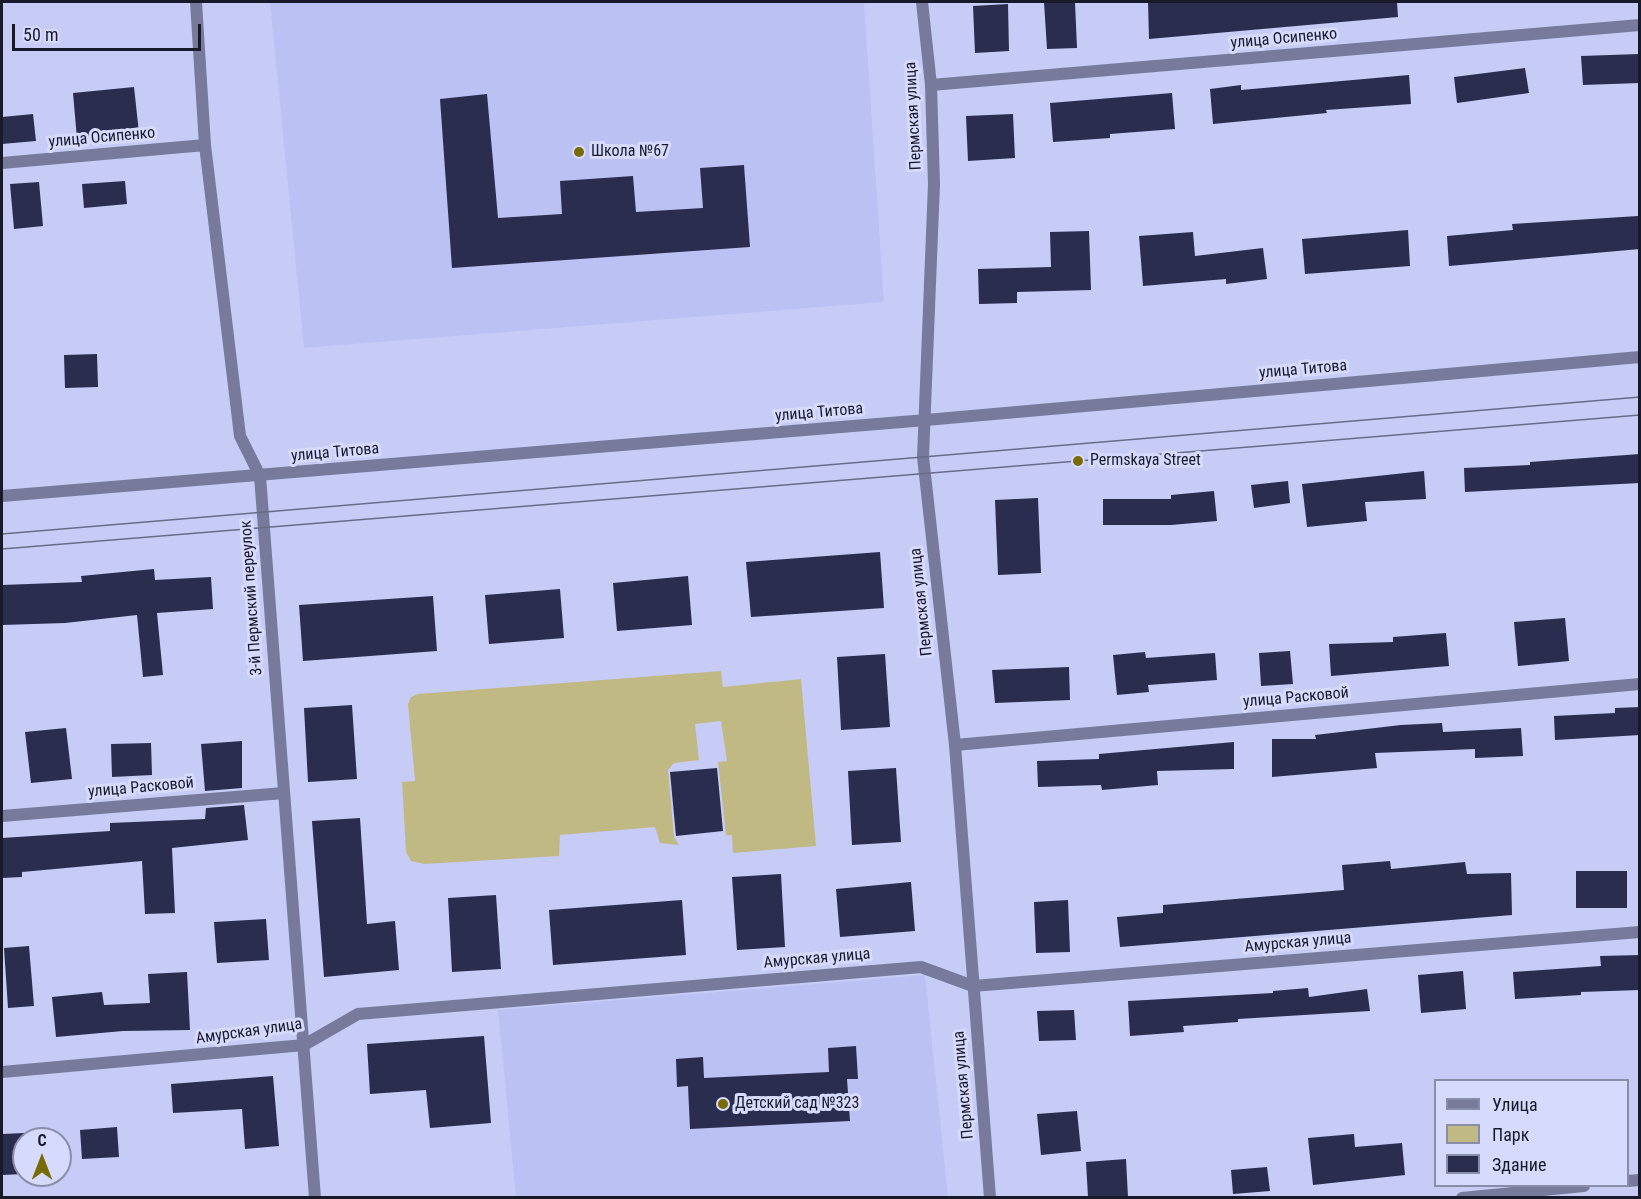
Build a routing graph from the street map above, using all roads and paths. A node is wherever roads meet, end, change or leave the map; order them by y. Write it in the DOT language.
graph roads {
  1 [pos="196,2"];
  2 [pos="922,2"];
  3 [pos="1640,25"];
  4 [pos="931,85"];
  5 [pos="205,145"];
  6 [pos="2,163"];
  7 [pos="1640,357"];
  8 [pos="926,420"];
  9 [pos="260,476"];
  10 [pos="2,496"];
  11 [pos="1640,684"];
  12 [pos="955,745"];
  13 [pos="284,793"];
  14 [pos="2,816"];
  15 [pos="1640,932"];
  16 [pos="973,986"];
  17 [pos="304,1045"];
  18 [pos="2,1072"];
  19 [pos="1564,1187"];
  20 [pos="315,1197"];
  21 [pos="990,1197"];
  22 [pos="1462,1197"];
  1 -- 5 [label="street, 3-й Пермский переулок"];
  2 -- 4 [label="street, Пермская улица"];
  3 -- 4 [label="street, улица Осипенко"];
  4 -- 8 [label="street, Пермская улица"];
  5 -- 6 [label="street, улица Осипенко"];
  5 -- 9 [label="street, 3-й Пермский переулок"];
  7 -- 8 [label="street, улица Титова"];
  8 -- 9 [label="street, улица Титова"];
  8 -- 12 [label="street, Пермская улица"];
  9 -- 10 [label="street, улица Титова"];
  9 -- 13 [label="street, 3-й Пермский переулок"];
  11 -- 12 [label="street, улица Расковой"];
  12 -- 16 [label="street, Пермская улица"];
  13 -- 14 [label="street, улица Расковой"];
  13 -- 17 [label="street, 3-й Пермский переулок"];
  15 -- 16 [label="street, Амурская улица"];
  16 -- 17 [label="street, Амурская улица"];
  16 -- 21 [label="street, Пермская улица"];
  17 -- 18 [label="street, Амурская улица"];
  17 -- 20 [label="street, 3-й Пермский переулок"];
  19 -- 22 [label="street"];
}
